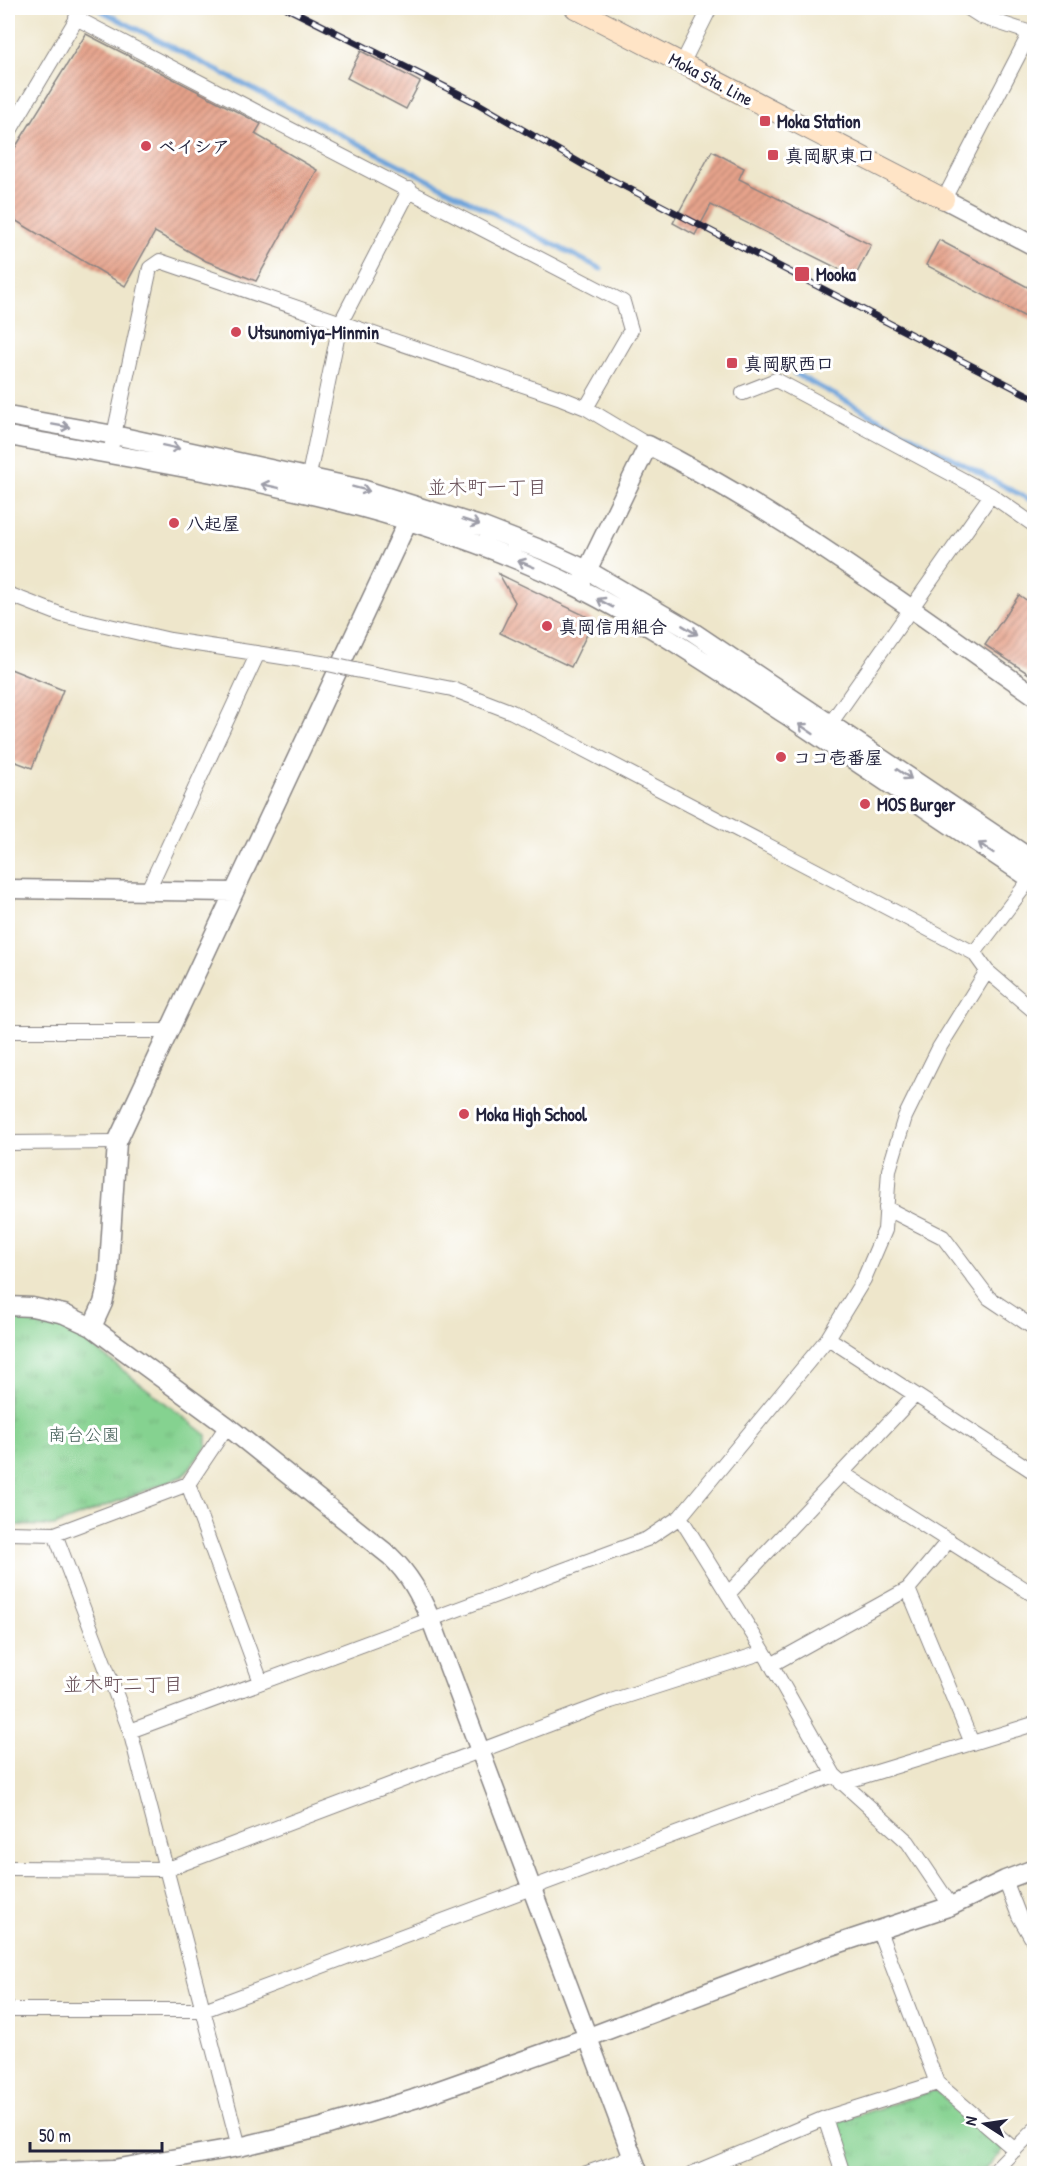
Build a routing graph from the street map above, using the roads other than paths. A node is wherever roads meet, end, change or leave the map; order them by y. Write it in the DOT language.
graph roads {
  1 [pos="575,8"];
  2 [pos="710,8"];
  3 [pos="968,8"];
  4 [pos="79,13"];
  5 [pos="1032,33"];
  6 [pos="682,64"];
  7 [pos="8,134"];
  8 [pos="410,189"];
  9 [pos="944,199"];
  10 [pos="1035,246"];
  11 [pos="340,324"];
  12 [pos="743,393"];
  13 [pos="586,408"];
  14 [pos="8,416"];
  15 [pos="8,435"];
  16 [pos="114,435"];
  17 [pos="648,445"];
  18 [pos="110,454"];
  19 [pos="307,485"];
  20 [pos="991,495"];
  21 [pos="411,513"];
  22 [pos="1035,525"];
  23 [pos="585,569"];
  24 [pos="579,588"];
  25 [pos="8,594"];
  26 [pos="911,609"];
  27 [pos="258,653"];
  28 [pos="1035,695"];
  29 [pos="830,724"];
  30 [pos="1034,874"];
  31 [pos="8,890"];
  32 [pos="147,892"];
  33 [pos="234,892"];
  34 [pos="974,953"];
  35 [pos="987,971"];
  36 [pos="1035,1011"];
  37 [pos="8,1031"];
  38 [pos="170,1031"];
  39 [pos="117,1142"];
  40 [pos="8,1143"];
  41 [pos="886,1208"];
  42 [pos="8,1306"];
  43 [pos="92,1327"];
  44 [pos="1035,1328"];
  45 [pos="828,1338"];
  46 [pos="915,1395"];
  47 [pos="227,1426"];
  48 [pos="1035,1472"];
  49 [pos="842,1473"];
  50 [pos="188,1484"];
  51 [pos="680,1517"];
  52 [pos="8,1533"];
  53 [pos="55,1534"];
  54 [pos="949,1540"];
  55 [pos="908,1589"];
  56 [pos="728,1594"];
  57 [pos="1035,1595"];
  58 [pos="431,1620"];
  59 [pos="767,1659"];
  60 [pos="261,1683"];
  61 [pos="1035,1724"];
  62 [pos="130,1731"];
  63 [pos="972,1743"];
  64 [pos="480,1751"];
  65 [pos="838,1779"];
  66 [pos="8,1868"];
  67 [pos="168,1869"];
  68 [pos="1035,1869"];
  69 [pos="1005,1880"];
  70 [pos="533,1889"];
  71 [pos="951,1906"];
  72 [pos="879,1931"];
  73 [pos="1035,1942"];
  74 [pos="8,2010"];
  75 [pos="204,2010"];
  76 [pos="589,2037"];
  77 [pos="937,2083"];
  78 [pos="825,2118"];
  79 [pos="1035,2130"];
  80 [pos="239,2147"];
  81 [pos="1015,2150"];
  82 [pos="635,2165"];
  83 [pos="114,2171"];
  84 [pos="8,2173"];
  85 [pos="584,2174"];
  86 [pos="692,2174"];
  87 [pos="843,2174"];
  88 [pos="991,2174"];
  1 -- 6 [label="main road, Moka Sta. Line"];
  2 -- 6 [label="street"];
  3 -- 5 [label="street"];
  4 -- 7 [label="street"];
  4 -- 8 [label="street"];
  5 -- 9 [label="street"];
  6 -- 9 [label="main road, Moka Sta. Line"];
  8 -- 11 [label="street"];
  8 -- 13 [label="street"];
  9 -- 10 [label="street"];
  11 -- 13 [label="street"];
  11 -- 16 [label="street"];
  11 -- 19 [label="street"];
  12 -- 20 [label="street"];
  13 -- 17 [label="street"];
  14 -- 16 [label="street, one-way"];
  15 -- 18 [label="street"];
  16 -- 18 [label="street"];
  16 -- 19 [label="street, one-way"];
  17 -- 23 [label="street"];
  17 -- 26 [label="street"];
  19 -- 18 [label="street, one-way"];
  19 -- 21 [label="street"];
  20 -- 22 [label="street"];
  20 -- 26 [label="street"];
  21 -- 23 [label="street, one-way"];
  24 -- 21 [label="street, one-way"];
  21 -- 33 [label="street"];
  23 -- 24 [label="street"];
  23 -- 29 [label="street, one-way"];
  30 -- 24 [label="street, one-way"];
  25 -- 27 [label="street"];
  26 -- 28 [label="street"];
  26 -- 29 [label="street"];
  27 -- 32 [label="street"];
  27 -- 34 [label="street, bridge"];
  29 -- 30 [label="street, one-way"];
  30 -- 34 [label="street"];
  31 -- 32 [label="street"];
  32 -- 33 [label="street"];
  33 -- 38 [label="street"];
  34 -- 35 [label="street"];
  35 -- 36 [label="street"];
  35 -- 41 [label="street"];
  37 -- 38 [label="street"];
  38 -- 39 [label="street"];
  39 -- 40 [label="street"];
  39 -- 43 [label="street"];
  41 -- 44 [label="street"];
  41 -- 45 [label="street"];
  42 -- 43 [label="street"];
  43 -- 47 [label="street"];
  45 -- 46 [label="street"];
  45 -- 51 [label="street"];
  46 -- 48 [label="street"];
  46 -- 49 [label="street"];
  47 -- 50 [label="street"];
  47 -- 58 [label="street"];
  49 -- 54 [label="street"];
  49 -- 56 [label="street"];
  50 -- 53 [label="street"];
  50 -- 60 [label="street"];
  51 -- 56 [label="street"];
  51 -- 58 [label="street"];
  52 -- 53 [label="street"];
  53 -- 62 [label="street"];
  54 -- 55 [label="street"];
  54 -- 57 [label="street"];
  55 -- 59 [label="street"];
  55 -- 63 [label="street"];
  56 -- 59 [label="street"];
  58 -- 60 [label="street"];
  58 -- 64 [label="street"];
  59 -- 64 [label="street"];
  59 -- 65 [label="street"];
  60 -- 62 [label="street"];
  61 -- 63 [label="street"];
  62 -- 67 [label="street"];
  63 -- 65 [label="street"];
  64 -- 67 [label="street"];
  64 -- 70 [label="street"];
  65 -- 70 [label="street"];
  65 -- 71 [label="street"];
  66 -- 67 [label="street"];
  67 -- 75 [label="street"];
  68 -- 69 [label="street"];
  69 -- 71 [label="street"];
  69 -- 73 [label="street"];
  70 -- 75 [label="street"];
  70 -- 76 [label="street"];
  71 -- 72 [label="street"];
  72 -- 76 [label="street"];
  72 -- 77 [label="street"];
  74 -- 75 [label="street"];
  75 -- 80 [label="street"];
  76 -- 80 [label="street"];
  76 -- 82 [label="street"];
  77 -- 78 [label="street"];
  77 -- 81 [label="street"];
  78 -- 86 [label="street"];
  78 -- 87 [label="street"];
  79 -- 81 [label="street"];
  80 -- 83 [label="street"];
  81 -- 88 [label="street"];
  82 -- 85 [label="street"];
  83 -- 84 [label="street"];
}
